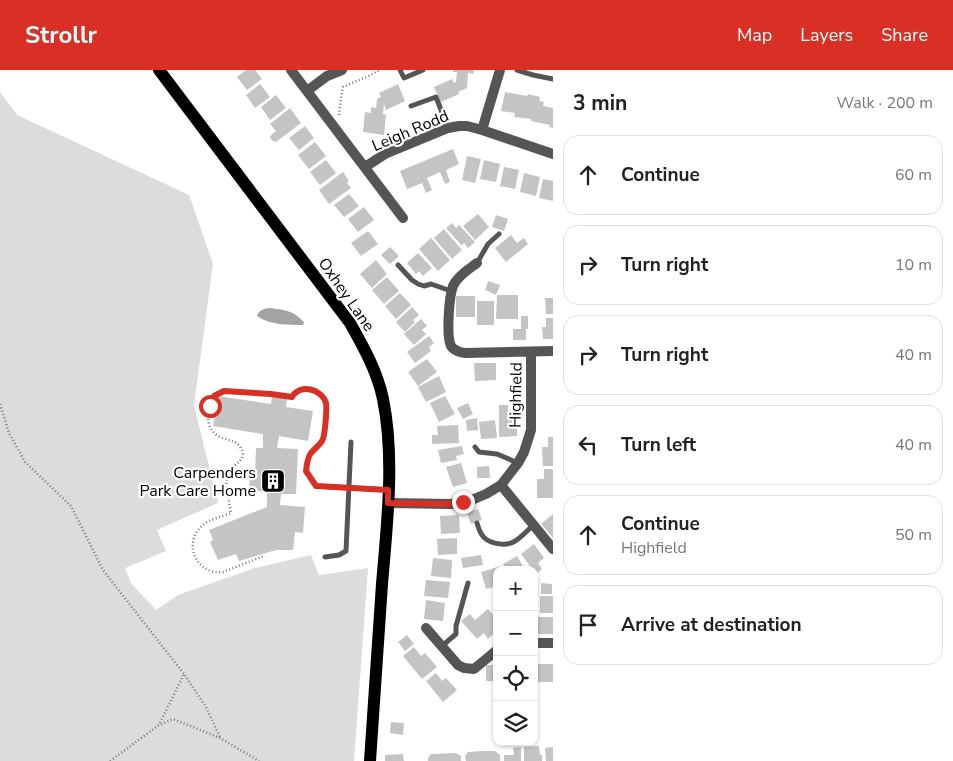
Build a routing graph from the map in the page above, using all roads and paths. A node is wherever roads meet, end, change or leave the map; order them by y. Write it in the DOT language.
graph roads {
  1 [pos="159,70"];
  2 [pos="291,70"];
  3 [pos="342,70"];
  4 [pos="379,70"];
  5 [pos="400,70"];
  6 [pos="423,70"];
  7 [pos="500,70"];
  8 [pos="517,70"];
  9 [pos="553,79"];
  10 [pos="307,91"];
  11 [pos="411,106"];
  12 [pos="448,128"];
  13 [pos="482,130"];
  14 [pos="338,132"];
  15 [pos="553,154"];
  16 [pos="365,167"];
  17 [pos="403,218"];
  18 [pos="499,234"];
  19 [pos="477,263"];
  20 [pos="398,265"];
  21 [pos="451,290"];
  22 [pos="531,352"];
  23 [pos="553,352"];
  24 [pos="0,404"];
  25 [pos="351,442"];
  26 [pos="475,447"];
  27 [pos="518,464"];
  28 [pos="501,485"];
  29 [pos="316,486"];
  30 [pos="349,488"];
  31 [pos="249,491"];
  32 [pos="388,496"];
  33 [pos="228,497"];
  34 [pos="477,524"];
  35 [pos="533,525"];
  36 [pos="553,549"];
  37 [pos="264,556"];
  38 [pos="325,557"];
  39 [pos="468,583"];
  40 [pos="426,628"];
  41 [pos="538,643"];
  42 [pos="553,643"];
  43 [pos="442,646"];
  44 [pos="493,652"];
  45 [pos="184,674"];
  46 [pos="159,725"];
  47 [pos="220,738"];
  48 [pos="110,761"];
  49 [pos="258,761"];
  50 [pos="370,761"];
  1 -- 32 [label="main road, Oxhey Lane"];
  2 -- 10 [label="street"];
  3 -- 10 [label="street"];
  4 -- 14 [label="path"];
  5 -- 6 [label="lane"];
  7 -- 13 [label="street"];
  8 -- 9 [label="lane"];
  10 -- 14 [label="street"];
  11 -- 12 [label="lane"];
  12 -- 13 [label="street, Leigh Rodd"];
  12 -- 16 [label="street, Leigh Rodd"];
  13 -- 15 [label="street, Leigh Rodd"];
  14 -- 16 [label="street"];
  16 -- 17 [label="street"];
  18 -- 19 [label="lane"];
  19 -- 21 [label="street"];
  20 -- 21 [label="lane"];
  21 -- 22 [label="street"];
  22 -- 23 [label="street, Highfield"];
  22 -- 27 [label="street, Highfield"];
  24 -- 45 [label="path"];
  25 -- 30 [label="lane"];
  26 -- 27 [label="lane"];
  27 -- 28 [label="street, Highfield"];
  28 -- 32 [label="street, Highfield"];
  28 -- 35 [label="street"];
  29 -- 30 [label="lane"];
  29 -- 33 [label="path"];
  30 -- 32 [label="lane"];
  30 -- 38 [label="lane"];
  31 -- 33 [label="path"];
  32 -- 50 [label="main road, Oxhey Lane"];
  33 -- 37 [label="path"];
  34 -- 35 [label="lane"];
  35 -- 36 [label="street"];
  39 -- 43 [label="lane"];
  40 -- 43 [label="street"];
  41 -- 42 [label="street"];
  43 -- 44 [label="street"];
  45 -- 46 [label="path"];
  45 -- 47 [label="path"];
  46 -- 47 [label="path"];
  46 -- 48 [label="path"];
  47 -- 49 [label="path"];
}
